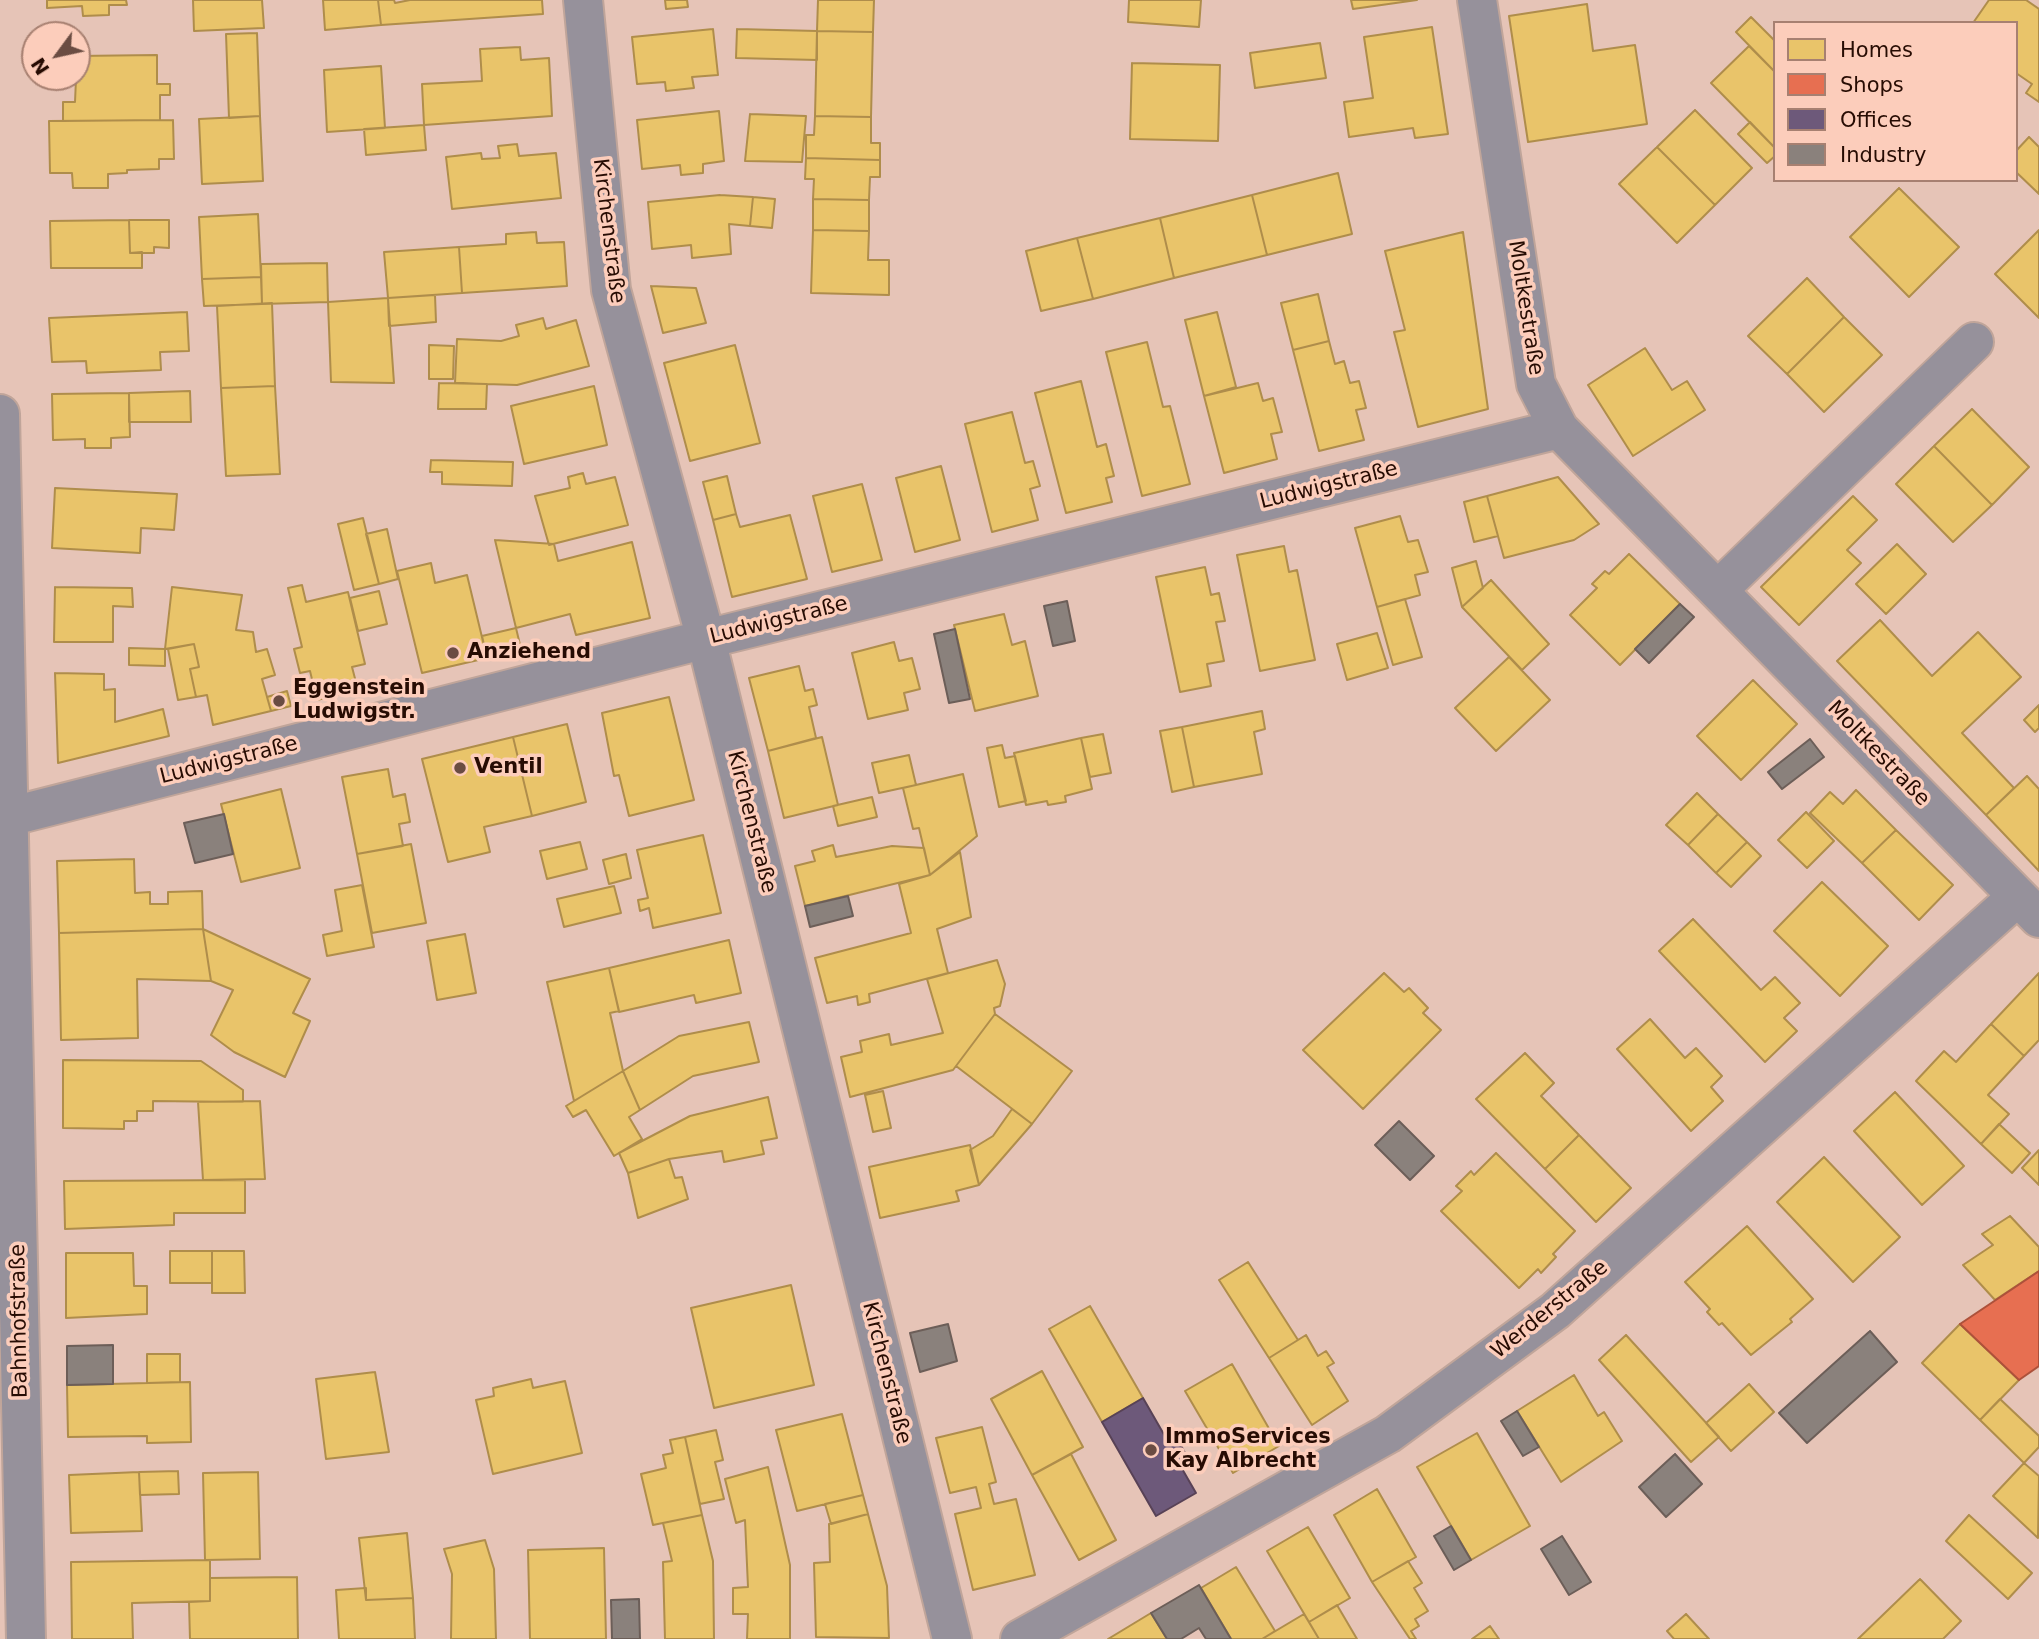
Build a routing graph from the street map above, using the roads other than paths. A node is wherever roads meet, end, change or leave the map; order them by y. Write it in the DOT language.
graph roads {
  1 [pos="583,0"];
  2 [pos="1477,0"];
  3 [pos="1974,342"];
  4 [pos="0,414"];
  5 [pos="1559,429"];
  6 [pos="1718,590"];
  7 [pos="706,639"];
  8 [pos="5,818"];
  9 [pos="2028,907"];
  10 [pos="26,1639"];
  11 [pos="952,1639"];
  12 [pos="1020,1639"];
  1 -- 7 [label="street, Kirchenstraße"];
  2 -- 5 [label="street, Moltkestraße"];
  3 -- 6 [label="street"];
  4 -- 8 [label="street, Bahnhofstraße"];
  5 -- 6 [label="street, Moltkestraße"];
  5 -- 7 [label="street, Ludwigstraße"];
  6 -- 9 [label="street, Moltkestraße"];
  7 -- 8 [label="street, Ludwigstraße"];
  7 -- 11 [label="street, Kirchenstraße"];
  8 -- 10 [label="street, Bahnhofstraße"];
  9 -- 12 [label="street, Werderstraße"];
}
